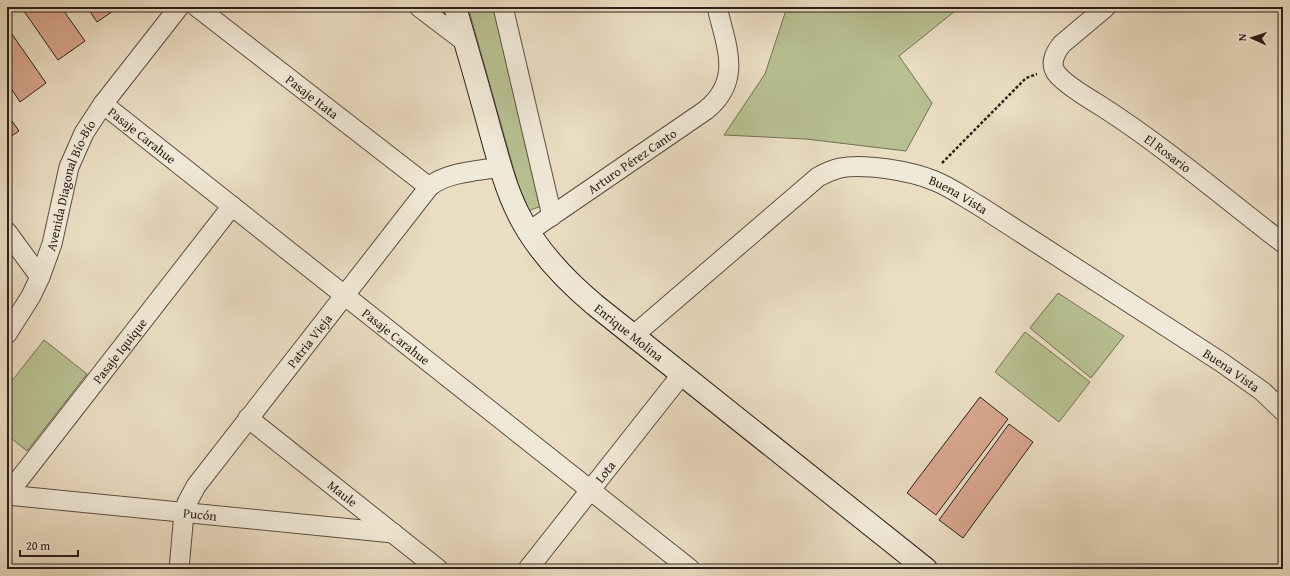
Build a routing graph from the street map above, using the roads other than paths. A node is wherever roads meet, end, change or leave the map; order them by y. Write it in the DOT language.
graph roads {
  1 [pos="179,7"];
  2 [pos="197,7"];
  3 [pos="419,7"];
  4 [pos="455,7"];
  5 [pos="503,7"];
  6 [pos="717,7"];
  7 [pos="1106,7"];
  8 [pos="466,42"];
  9 [pos="103,104"];
  10 [pos="501,166"];
  11 [pos="429,187"];
  12 [pos="232,206"];
  13 [pos="552,216"];
  14 [pos="7,232"];
  15 [pos="528,232"];
  16 [pos="1283,243"];
  17 [pos="40,278"];
  18 [pos="344,295"];
  19 [pos="7,334"];
  20 [pos="634,335"];
  21 [pos="682,374"];
  22 [pos="1283,411"];
  23 [pos="248,418"];
  24 [pos="590,490"];
  25 [pos="7,495"];
  26 [pos="184,513"];
  27 [pos="393,533"];
  28 [pos="179,569"];
  29 [pos="438,569"];
  30 [pos="528,569"];
  31 [pos="690,569"];
  32 [pos="926,569"];
  1 -- 9 [label="street, Avenida Diagonal Bío-Bío"];
  2 -- 11 [label="street, Pasaje Itata"];
  3 -- 8 [label="street"];
  4 -- 8 [label="main road, Enrique Molina"];
  5 -- 13 [label="street"];
  6 -- 13 [label="street, Arturo Pérez Canto"];
  7 -- 16 [label="street, El Rosario"];
  8 -- 10 [label="main road, Enrique Molina"];
  9 -- 12 [label="street, Pasaje Carahue"];
  9 -- 17 [label="street, Avenida Diagonal Bío-Bío"];
  10 -- 11 [label="street, Patria Vieja"];
  10 -- 15 [label="main road, Enrique Molina"];
  11 -- 18 [label="street, Patria Vieja"];
  12 -- 18 [label="street, Pasaje Carahue"];
  12 -- 25 [label="street, Pasaje Iquique"];
  13 -- 15 [label="street, Arturo Pérez Canto"];
  14 -- 17 [label="street"];
  15 -- 20 [label="main road, Enrique Molina"];
  17 -- 19 [label="street, Avenida Diagonal Bío-Bío"];
  18 -- 23 [label="street, Patria Vieja"];
  18 -- 24 [label="street, Pasaje Carahue"];
  20 -- 21 [label="main road, Enrique Molina"];
  20 -- 22 [label="street, Buena Vista"];
  21 -- 24 [label="street, Lota"];
  21 -- 32 [label="main road, Enrique Molina"];
  23 -- 26 [label="street, Patria Vieja"];
  23 -- 27 [label="street, Maule"];
  24 -- 30 [label="street, Lota"];
  24 -- 31 [label="street, Pasaje Carahue"];
  25 -- 26 [label="street, Pucón"];
  26 -- 27 [label="street, Pucón"];
  26 -- 28 [label="street, Patria Vieja"];
  27 -- 29 [label="street, Maule"];
}
